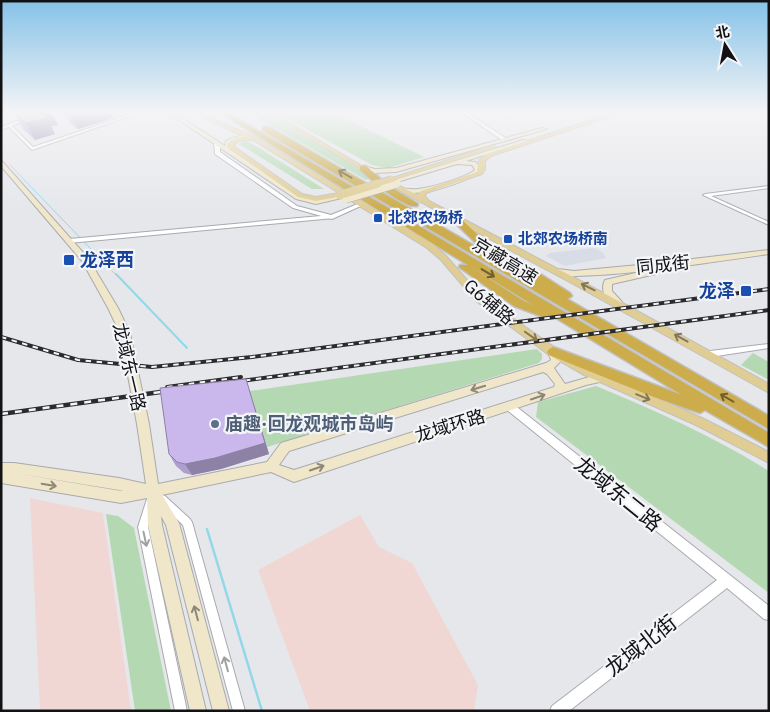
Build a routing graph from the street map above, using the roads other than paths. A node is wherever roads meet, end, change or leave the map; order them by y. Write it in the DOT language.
graph roads {
  1 [pos="28,145"];
  2 [pos="43,145"];
  3 [pos="217,145"];
  4 [pos="218,145"];
  5 [pos="225,145"];
  6 [pos="265,145"];
  7 [pos="277,145"];
  8 [pos="295,145"];
  9 [pos="324,145"];
  10 [pos="480,145"];
  11 [pos="500,145"];
  12 [pos="512,145"];
  13 [pos="512,145"];
  14 [pos="514,145"];
  15 [pos="229,148"];
  16 [pos="1,162"];
  17 [pos="459,163"];
  18 [pos="363,168"];
  19 [pos="397,183"];
  20 [pos="769,187"];
  21 [pos="343,197"];
  22 [pos="427,202"];
  23 [pos="362,204"];
  24 [pos="451,214"];
  25 [pos="332,217"];
  26 [pos="769,224"];
  27 [pos="452,236"];
  28 [pos="69,241"];
  29 [pos="430,246"];
  30 [pos="769,252"];
  31 [pos="769,257"];
  32 [pos="603,270"];
  33 [pos="558,272"];
  34 [pos="612,281"];
  35 [pos="618,302"];
  36 [pos="576,326"];
  37 [pos="624,338"];
  38 [pos="769,346"];
  39 [pos="553,352"];
  40 [pos="710,354"];
  41 [pos="542,368"];
  42 [pos="600,378"];
  43 [pos="769,389"];
  44 [pos="558,390"];
  45 [pos="510,407"];
  46 [pos="735,421"];
  47 [pos="769,423"];
  48 [pos="769,441"];
  49 [pos="769,458"];
  50 [pos="271,467"];
  51 [pos="1,468"];
  52 [pos="1,478"];
  53 [pos="153,491"];
  54 [pos="726,581"];
  55 [pos="769,614"];
  56 [pos="181,711"];
  57 [pos="198,711"];
  58 [pos="221,711"];
  59 [pos="238,711"];
  60 [pos="557,711"];
  1 -- 2 [label="street"];
  3 -- 25 [label="street"];
  4 -- 21 [label="main road"];
  5 -- 15 [label="main road"];
  6 -- 23 [label="main road, G6辅路"];
  7 -- 36 [label="highway, 京藏高速, one-way"];
  27 -- 8 [label="highway, 京藏高速, one-way"];
  9 -- 18 [label="main road"];
  10 -- 18 [label="main road"];
  11 -- 19 [label="main road"];
  12 -- 17 [label="main road"];
  13 -- 19 [label="main road"];
  14 -- 22 [label="main road"];
  15 -- 21 [label="main road"];
  16 -- 28 [label="main road, 龙域东一路"];
  17 -- 19 [label="main road"];
  17 -- 19 [label="main road"];
  18 -- 19 [label="main road"];
  18 -- 27 [label="highway"];
  19 -- 21 [label="main road, bridge"];
  19 -- 22 [label="main road"];
  20 -- 26 [label="street"];
  22 -- 24 [label="main road"];
  23 -- 25 [label="street"];
  23 -- 29 [label="main road, G6辅路"];
  24 -- 33 [label="main road"];
  24 -- 37 [label="highway"];
  25 -- 28 [label="street"];
  27 -- 37 [label="highway, 京藏高速"];
  28 -- 53 [label="main road, 龙域东一路"];
  29 -- 36 [label="highway"];
  29 -- 39 [label="main road, G6辅路, one-way"];
  30 -- 32 [label="main road, 同成街"];
  31 -- 34 [label="main road, 同成街"];
  32 -- 33 [label="main road, 同成街"];
  32 -- 34 [label="main road"];
  35 -- 33 [label="main road, one-way"];
  34 -- 35 [label="main road, 同成街"];
  40 -- 35 [label="main road, one-way"];
  36 -- 46 [label="highway, 京藏高速"];
  47 -- 37 [label="highway, 京藏高速, one-way"];
  38 -- 40 [label="street"];
  39 -- 41 [label="main road"];
  39 -- 42 [label="main road, G6辅路"];
  39 -- 46 [label="highway"];
  40 -- 43 [label="main road"];
  41 -- 44 [label="main road"];
  41 -- 50 [label="main road, 龙域环路, one-way"];
  42 -- 44 [label="main road, 龙域环路"];
  42 -- 49 [label="main road, G6辅路, one-way"];
  45 -- 44 [label="main road, 龙域环路, one-way"];
  50 -- 45 [label="main road, 龙域环路, one-way"];
  45 -- 54 [label="street, 龙域东二路"];
  46 -- 48 [label="highway, 京藏高速"];
  50 -- 53 [label="main road"];
  51 -- 53 [label="main road"];
  52 -- 53 [label="main road, one-way"];
  53 -- 56 [label="street, one-way"];
  53 -- 57 [label="main road, 龙域东一路"];
  58 -- 53 [label="main road, 龙域东一路, one-way"];
  59 -- 53 [label="street, one-way"];
  54 -- 55 [label="street, 龙域东二路"];
  54 -- 60 [label="street, 龙域北街"];
}
